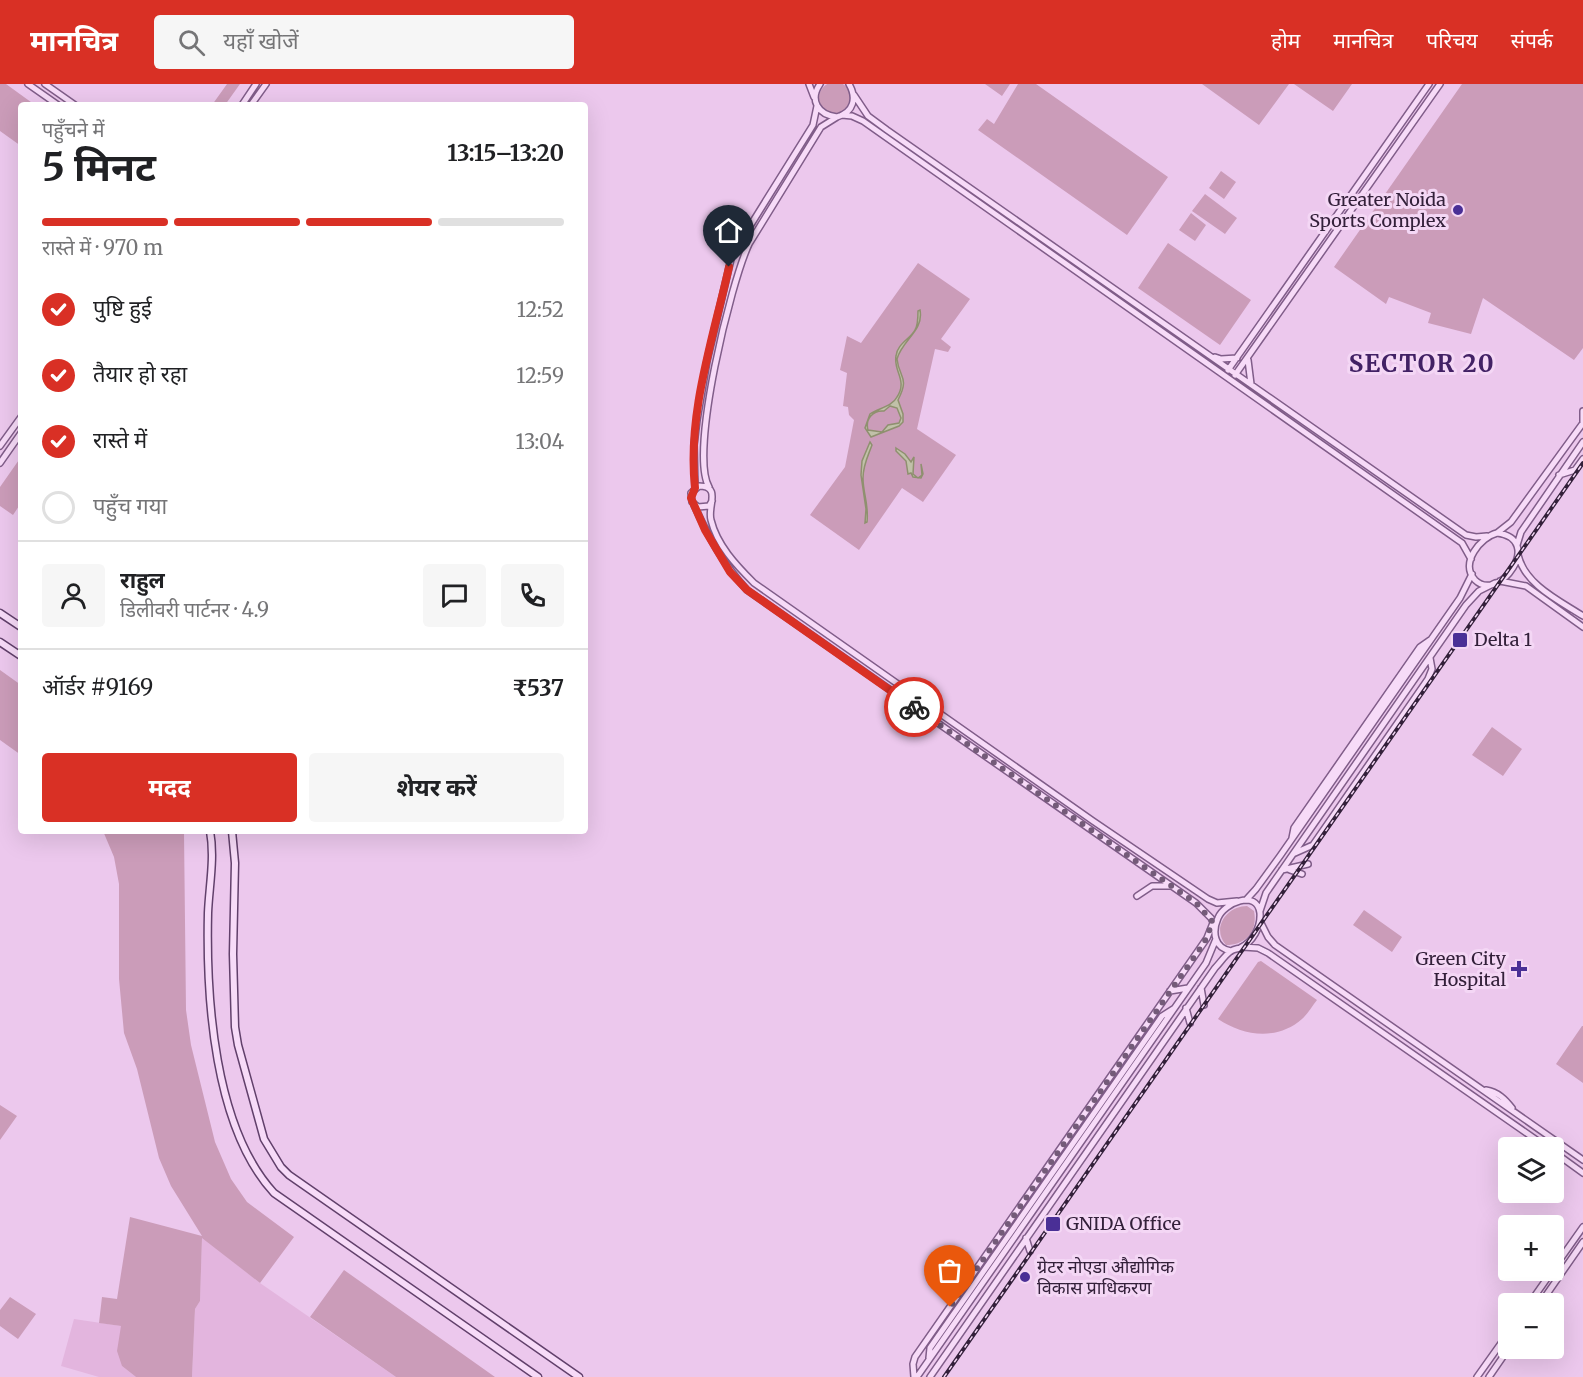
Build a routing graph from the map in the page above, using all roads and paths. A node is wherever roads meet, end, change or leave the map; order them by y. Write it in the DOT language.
graph roads {
  1 [pos="28,84"];
  2 [pos="45,84"];
  3 [pos="256,84"];
  4 [pos="266,84"];
  5 [pos="809,84"];
  6 [pos="820,84"];
  7 [pos="851,84"];
  8 [pos="1429,84"];
  9 [pos="1440,84"];
  10 [pos="854,93"];
  11 [pos="54,102"];
  12 [pos="71,102"];
  13 [pos="244,102"];
  14 [pos="253,102"];
  15 [pos="816,104"];
  16 [pos="840,116"];
  17 [pos="1210,355"];
  18 [pos="1237,358"];
  19 [pos="1248,359"];
  20 [pos="1229,369"];
  21 [pos="1236,374"];
  22 [pos="1224,376"];
  23 [pos="1231,381"];
  24 [pos="1252,384"];
  25 [pos="1583,411"];
  26 [pos="18,421"];
  27 [pos="1583,423"];
  28 [pos="18,437"];
  29 [pos="1583,442"];
  30 [pos="0,447"];
  31 [pos="1583,459"];
  32 [pos="0,463"];
  33 [pos="1560,475"];
  34 [pos="695,488"];
  35 [pos="712,491"];
  36 [pos="712,501"];
  37 [pos="693,504"];
  38 [pos="1497,533"];
  39 [pos="1487,536"];
  40 [pos="1517,544"];
  41 [pos="1518,554"];
  42 [pos="1471,559"];
  43 [pos="1472,574"];
  44 [pos="1498,582"];
  45 [pos="0,612"];
  46 [pos="1583,616"];
  47 [pos="18,625"];
  48 [pos="1583,627"];
  49 [pos="0,642"];
  50 [pos="18,654"];
  51 [pos="1430,658"];
  52 [pos="210,834"];
  53 [pos="232,834"];
  54 [pos="1294,854"];
  55 [pos="1308,864"];
  56 [pos="1282,870"];
  57 [pos="1290,870"];
  58 [pos="1302,874"];
  59 [pos="1172,886"];
  60 [pos="1137,896"];
  61 [pos="1246,900"];
  62 [pos="1237,902"];
  63 [pos="1260,912"];
  64 [pos="1260,919"];
  65 [pos="1214,924"];
  66 [pos="1216,939"];
  67 [pos="1242,947"];
  68 [pos="1231,951"];
  69 [pos="1188,988"];
  70 [pos="1201,988"];
  71 [pos="1170,991"];
  72 [pos="1204,1005"];
  73 [pos="1186,1008"];
  74 [pos="1353,1012"];
  75 [pos="1349,1018"];
  76 [pos="1190,1023"];
  77 [pos="1532,1137"];
  78 [pos="1564,1159"];
  79 [pos="1583,1160"];
  80 [pos="1583,1173"];
  81 [pos="1583,1227"];
  82 [pos="1026,1238"];
  83 [pos="1583,1242"];
  84 [pos="1030,1251"];
  85 [pos="1564,1254"];
  86 [pos="1548,1293"];
  87 [pos="1498,1347"];
  88 [pos="1501,1359"];
  89 [pos="538,1377"];
  90 [pos="579,1377"];
  91 [pos="916,1377"];
  92 [pos="930,1377"];
  93 [pos="1477,1377"];
  94 [pos="1489,1377"];
  1 -- 11 [label="street"];
  2 -- 12 [label="street"];
  3 -- 13 [label="street"];
  4 -- 14 [label="street"];
  5 -- 15 [label="street"];
  6 -- 15 [label="street"];
  7 -- 10 [label="street"];
  8 -- 18 [label="street"];
  9 -- 19 [label="street"];
  10 -- 16 [label="street"];
  10 -- 17 [label="street"];
  15 -- 16 [label="street"];
  15 -- 34 [label="street"];
  16 -- 22 [label="street"];
  16 -- 35 [label="street"];
  17 -- 18 [label="street"];
  17 -- 20 [label="street"];
  18 -- 20 [label="street"];
  19 -- 21 [label="street"];
  19 -- 24 [label="street"];
  20 -- 21 [label="street"];
  20 -- 22 [label="street"];
  21 -- 23 [label="street"];
  21 -- 24 [label="street"];
  22 -- 23 [label="street"];
  23 -- 42 [label="street"];
  24 -- 39 [label="street"];
  25 -- 27 [label="street"];
  26 -- 30 [label="street"];
  27 -- 38 [label="street"];
  28 -- 32 [label="street"];
  29 -- 33 [label="street"];
  31 -- 33 [label="street"];
  33 -- 40 [label="street"];
  34 -- 35 [label="street"];
  34 -- 37 [label="street"];
  35 -- 36 [label="street"];
  36 -- 37 [label="street"];
  36 -- 62 [label="street"];
  37 -- 59 [label="street"];
  38 -- 39 [label="street"];
  38 -- 40 [label="street"];
  39 -- 42 [label="street"];
  40 -- 41 [label="street"];
  41 -- 44 [label="street"];
  41 -- 46 [label="street"];
  42 -- 43 [label="street"];
  43 -- 44 [label="street"];
  43 -- 61 [label="street"];
  44 -- 48 [label="street"];
  44 -- 51 [label="street"];
  45 -- 47 [label="main road"];
  49 -- 50 [label="main road"];
  51 -- 54 [label="street"];
  51 -- 54 [label="street"];
  52 -- 89 [label="main road"];
  53 -- 90 [label="main road"];
  54 -- 56 [label="street"];
  55 -- 57 [label="street"];
  56 -- 57 [label="street"];
  56 -- 63 [label="street"];
  57 -- 58 [label="street"];
  59 -- 60 [label="street"];
  59 -- 65 [label="street"];
  61 -- 62 [label="street"];
  61 -- 63 [label="street"];
  62 -- 65 [label="street"];
  63 -- 64 [label="street"];
  64 -- 67 [label="street"];
  64 -- 79 [label="street"];
  65 -- 66 [label="street"];
  65 -- 71 [label="street"];
  66 -- 68 [label="street"];
  66 -- 69 [label="street"];
  67 -- 68 [label="street"];
  67 -- 74 [label="street"];
  68 -- 70 [label="street"];
  69 -- 71 [label="street"];
  69 -- 91 [label="street"];
  70 -- 72 [label="street"];
  70 -- 73 [label="street"];
  71 -- 91 [label="street"];
  73 -- 76 [label="street"];
  73 -- 82 [label="street"];
  74 -- 75 [label="street"];
  74 -- 77 [label="street"];
  78 -- 80 [label="street"];
  81 -- 85 [label="street"];
  82 -- 84 [label="street"];
  82 -- 92 [label="street"];
  83 -- 86 [label="street"];
  87 -- 93 [label="street"];
  88 -- 94 [label="street"];
}
